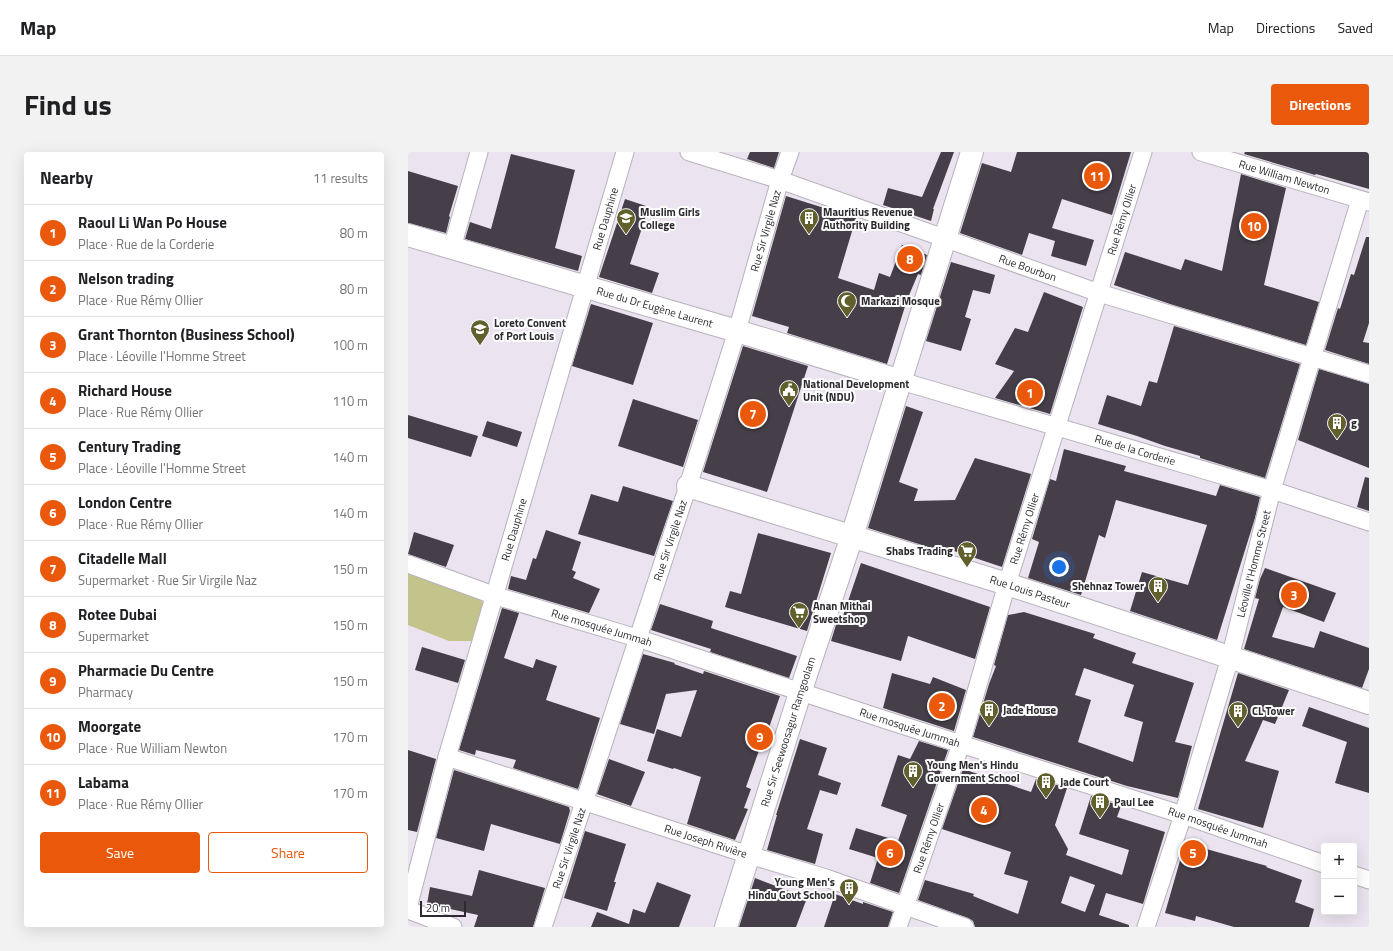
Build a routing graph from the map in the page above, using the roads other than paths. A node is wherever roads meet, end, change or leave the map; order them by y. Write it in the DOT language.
graph roads {
  1 [pos="479,152"];
  2 [pos="625,152"];
  3 [pos="689,152"];
  4 [pos="790,152"];
  5 [pos="972,152"];
  6 [pos="1143,152"];
  7 [pos="1201,152"];
  8 [pos="780,180"];
  9 [pos="1365,201"];
  10 [pos="408,235"];
  11 [pos="944,238"];
  12 [pos="452,248"];
  13 [pos="585,286"];
  14 [pos="1099,293"];
  15 [pos="737,331"];
  16 [pos="1312,357"];
  17 [pos="1369,374"];
  18 [pos="901,382"];
  19 [pos="1056,428"];
  20 [pos="688,486"];
  21 [pos="1272,490"];
  22 [pos="1369,522"];
  23 [pos="852,536"];
  24 [pos="408,564"];
  25 [pos="1007,584"];
  26 [pos="494,595"];
  27 [pos="637,638"];
  28 [pos="1230,658"];
  29 [pos="800,693"];
  30 [pos="1369,703"];
  31 [pos="961,744"];
  32 [pos="447,757"];
  33 [pos="585,801"];
  34 [pos="1183,815"];
  35 [pos="749,855"];
  36 [pos="1321,863"];
  37 [pos="1357,876"];
  38 [pos="1369,880"];
  39 [pos="904,906"];
  40 [pos="408,909"];
  41 [pos="453,927"];
  42 [pos="543,927"];
  43 [pos="726,927"];
  44 [pos="898,927"];
  45 [pos="965,927"];
  46 [pos="1146,927"];
  1 -- 12 [label="street"];
  2 -- 13 [label="street, Rue Dauphine"];
  3 -- 8 [label="street, Rue Bourbon"];
  4 -- 8 [label="street, Rue Sir Virgile Naz"];
  5 -- 11 [label="main road, Rue Sir Seewoosagur Ramgoolam"];
  6 -- 14 [label="street, Rue Rémy Ollier"];
  7 -- 9 [label="street, Rue William Newton"];
  8 -- 11 [label="street, Rue Bourbon"];
  8 -- 15 [label="street, Rue Sir Virgile Naz"];
  9 -- 16 [label="street, Léoville l'Homme Street"];
  10 -- 12 [label="main road, Rue du Dr Eugène Laurent"];
  11 -- 14 [label="street, Rue Bourbon"];
  11 -- 18 [label="main road, Rue Sir Seewoosagur Ramgoolam"];
  12 -- 13 [label="main road, Rue du Dr Eugène Laurent"];
  13 -- 15 [label="main road, Rue du Dr Eugène Laurent"];
  13 -- 26 [label="street, Rue Dauphine"];
  14 -- 16 [label="street, Rue Bourbon"];
  14 -- 19 [label="street, Rue Rémy Ollier"];
  15 -- 18 [label="main road, Rue du Dr Eugène Laurent"];
  15 -- 20 [label="street, Rue Sir Virgile Naz"];
  16 -- 17 [label="street, Rue Bourbon"];
  16 -- 21 [label="street, Léoville l'Homme Street"];
  18 -- 19 [label="street, Rue de la Corderie"];
  18 -- 23 [label="main road, Rue Sir Seewoosagur Ramgoolam"];
  19 -- 21 [label="street, Rue de la Corderie"];
  19 -- 25 [label="street, Rue Rémy Ollier"];
  20 -- 23 [label="main road, Rue Louis Pasteur"];
  20 -- 27 [label="street, Rue Sir Virgile Naz"];
  21 -- 22 [label="street, Rue de la Corderie"];
  21 -- 28 [label="street, Léoville l'Homme Street"];
  23 -- 25 [label="main road, Rue Louis Pasteur"];
  23 -- 29 [label="main road, Rue Sir Seewoosagur Ramgoolam"];
  24 -- 26 [label="street, Rue mosquée Jummah"];
  25 -- 28 [label="main road, Rue Louis Pasteur"];
  25 -- 31 [label="street, Rue Rémy Ollier"];
  26 -- 27 [label="street, Rue mosquée Jummah"];
  26 -- 32 [label="street, Rue Dauphine"];
  27 -- 29 [label="street, Rue mosquée Jummah"];
  27 -- 33 [label="street, Rue Sir Virgile Naz"];
  28 -- 30 [label="main road, Rue Louis Pasteur"];
  28 -- 34 [label="street, Léoville l'Homme Street"];
  29 -- 31 [label="street, Rue mosquée Jummah"];
  29 -- 35 [label="main road, Rue Sir Seewoosagur Ramgoolam"];
  31 -- 34 [label="street, Rue mosquée Jummah"];
  31 -- 39 [label="street, Rue Rémy Ollier"];
  32 -- 33 [label="street, Rue Joseph Rivière"];
  32 -- 40 [label="street, Rue Dauphine"];
  33 -- 35 [label="street, Rue Joseph Rivière"];
  33 -- 42 [label="street, Rue Sir Virgile Naz"];
  34 -- 36 [label="street, Rue mosquée Jummah"];
  34 -- 46 [label="street, Léoville l'Homme Street"];
  35 -- 39 [label="street, Rue Joseph Rivière"];
  35 -- 43 [label="main road, Rue Sir Seewoosagur Ramgoolam"];
  37 -- 38 [label="street"];
  39 -- 44 [label="street, Rue Rémy Ollier"];
  39 -- 45 [label="street, Rue Joseph Rivière"];
  40 -- 41 [label="street"];
}
